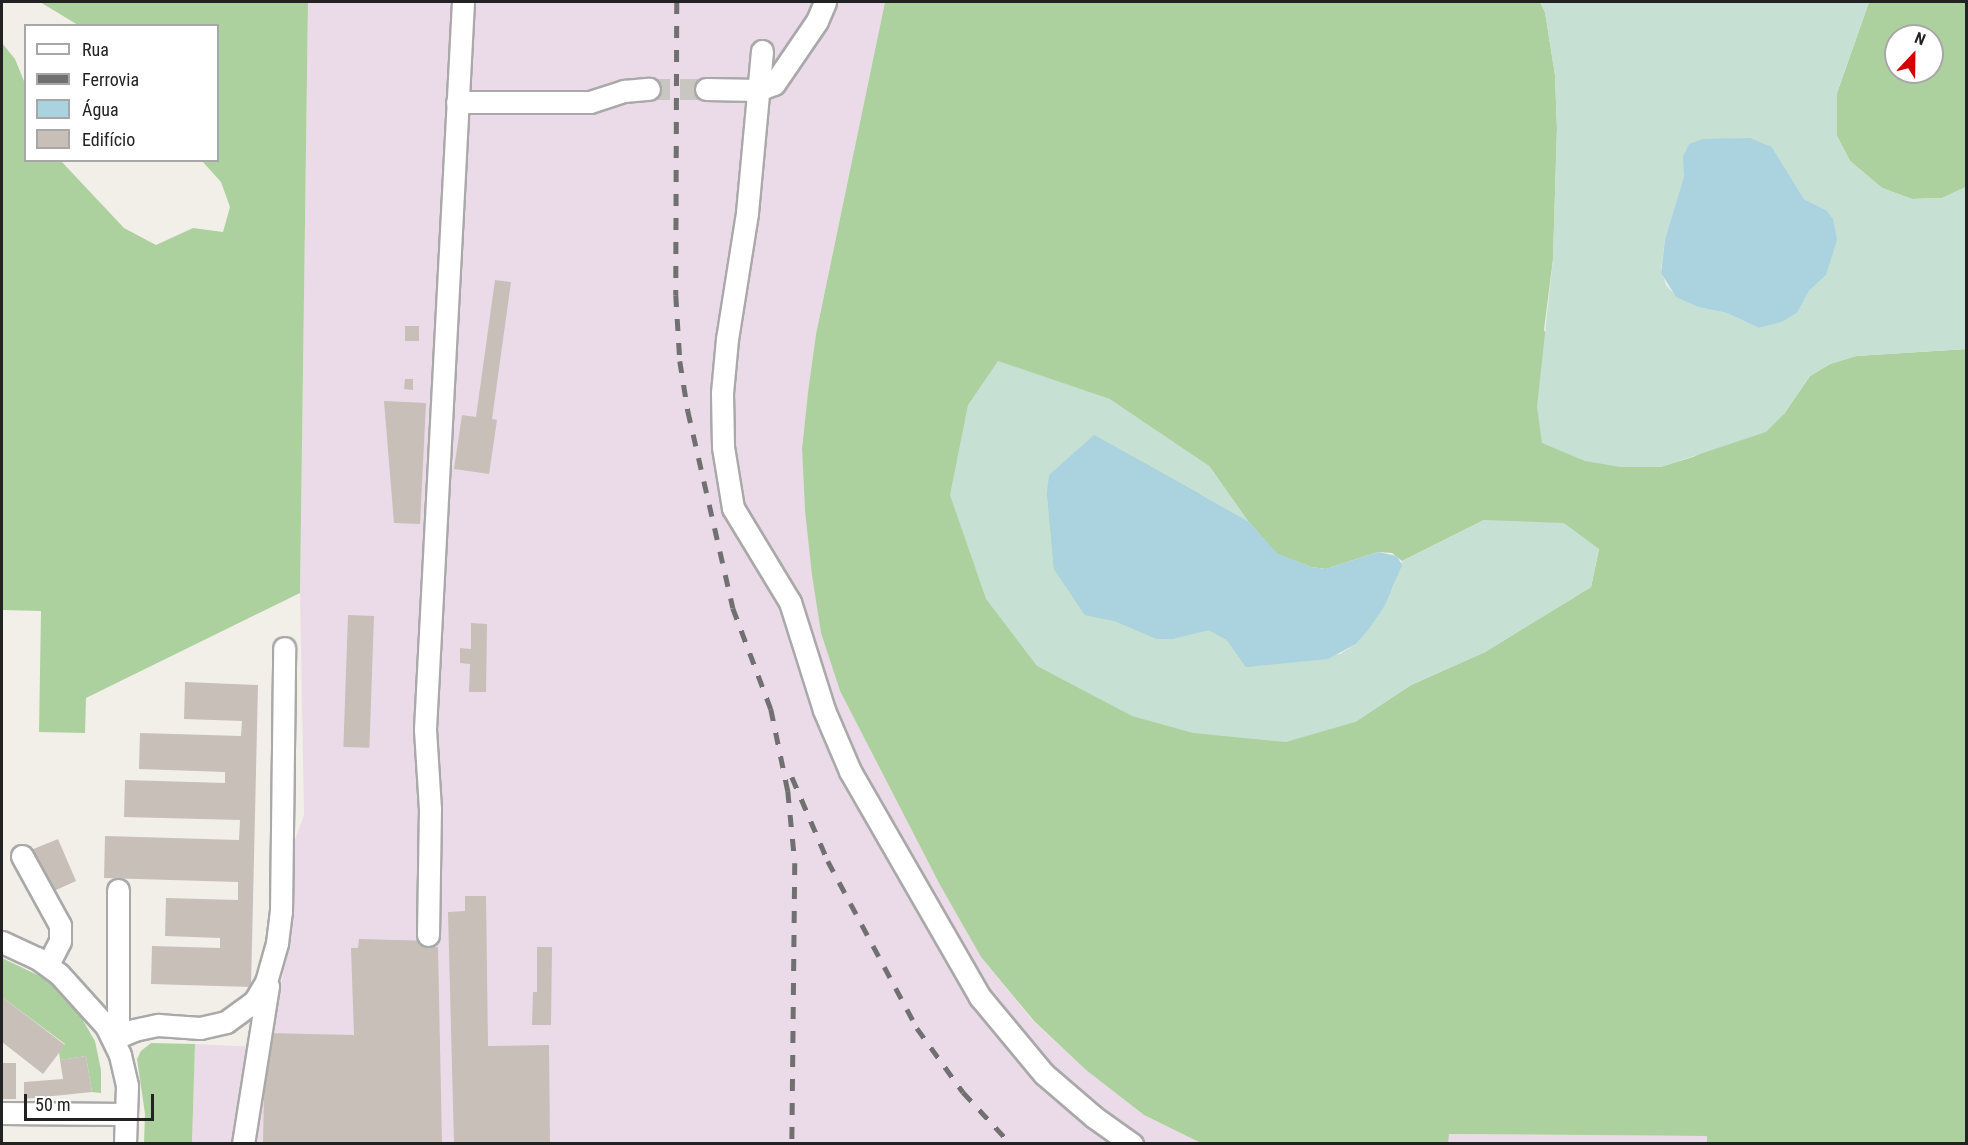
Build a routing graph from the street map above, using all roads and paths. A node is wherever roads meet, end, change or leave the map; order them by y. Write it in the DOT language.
graph roads {
  1 [pos="463,2"];
  2 [pos="825,2"];
  3 [pos="762,51"];
  4 [pos="649,89"];
  5 [pos="706,89"];
  6 [pos="759,90"];
  7 [pos="457,102"];
  8 [pos="284,648"];
  9 [pos="22,856"];
  10 [pos="118,890"];
  11 [pos="428,935"];
  12 [pos="2,942"];
  13 [pos="273,956"];
  14 [pos="48,965"];
  15 [pos="200,1028"];
  16 [pos="260,1031"];
  17 [pos="115,1037"];
  18 [pos="2,1113"];
  19 [pos="126,1114"];
  20 [pos="125,1143"];
  21 [pos="243,1143"];
  22 [pos="1132,1143"];
  1 -- 7 [label="lane"];
  2 -- 6 [label="lane"];
  3 -- 6 [label="lane"];
  4 -- 7 [label="lane"];
  5 -- 6 [label="lane"];
  6 -- 22 [label="lane"];
  7 -- 11 [label="lane"];
  8 -- 13 [label="lane"];
  9 -- 14 [label="lane"];
  10 -- 17 [label="lane"];
  12 -- 14 [label="lane"];
  13 -- 15 [label="lane"];
  13 -- 16 [label="lane"];
  14 -- 17 [label="lane"];
  15 -- 16 [label="lane"];
  15 -- 17 [label="lane"];
  16 -- 21 [label="lane"];
  17 -- 19 [label="lane"];
  18 -- 19 [label="lane"];
  19 -- 20 [label="lane"];
}
